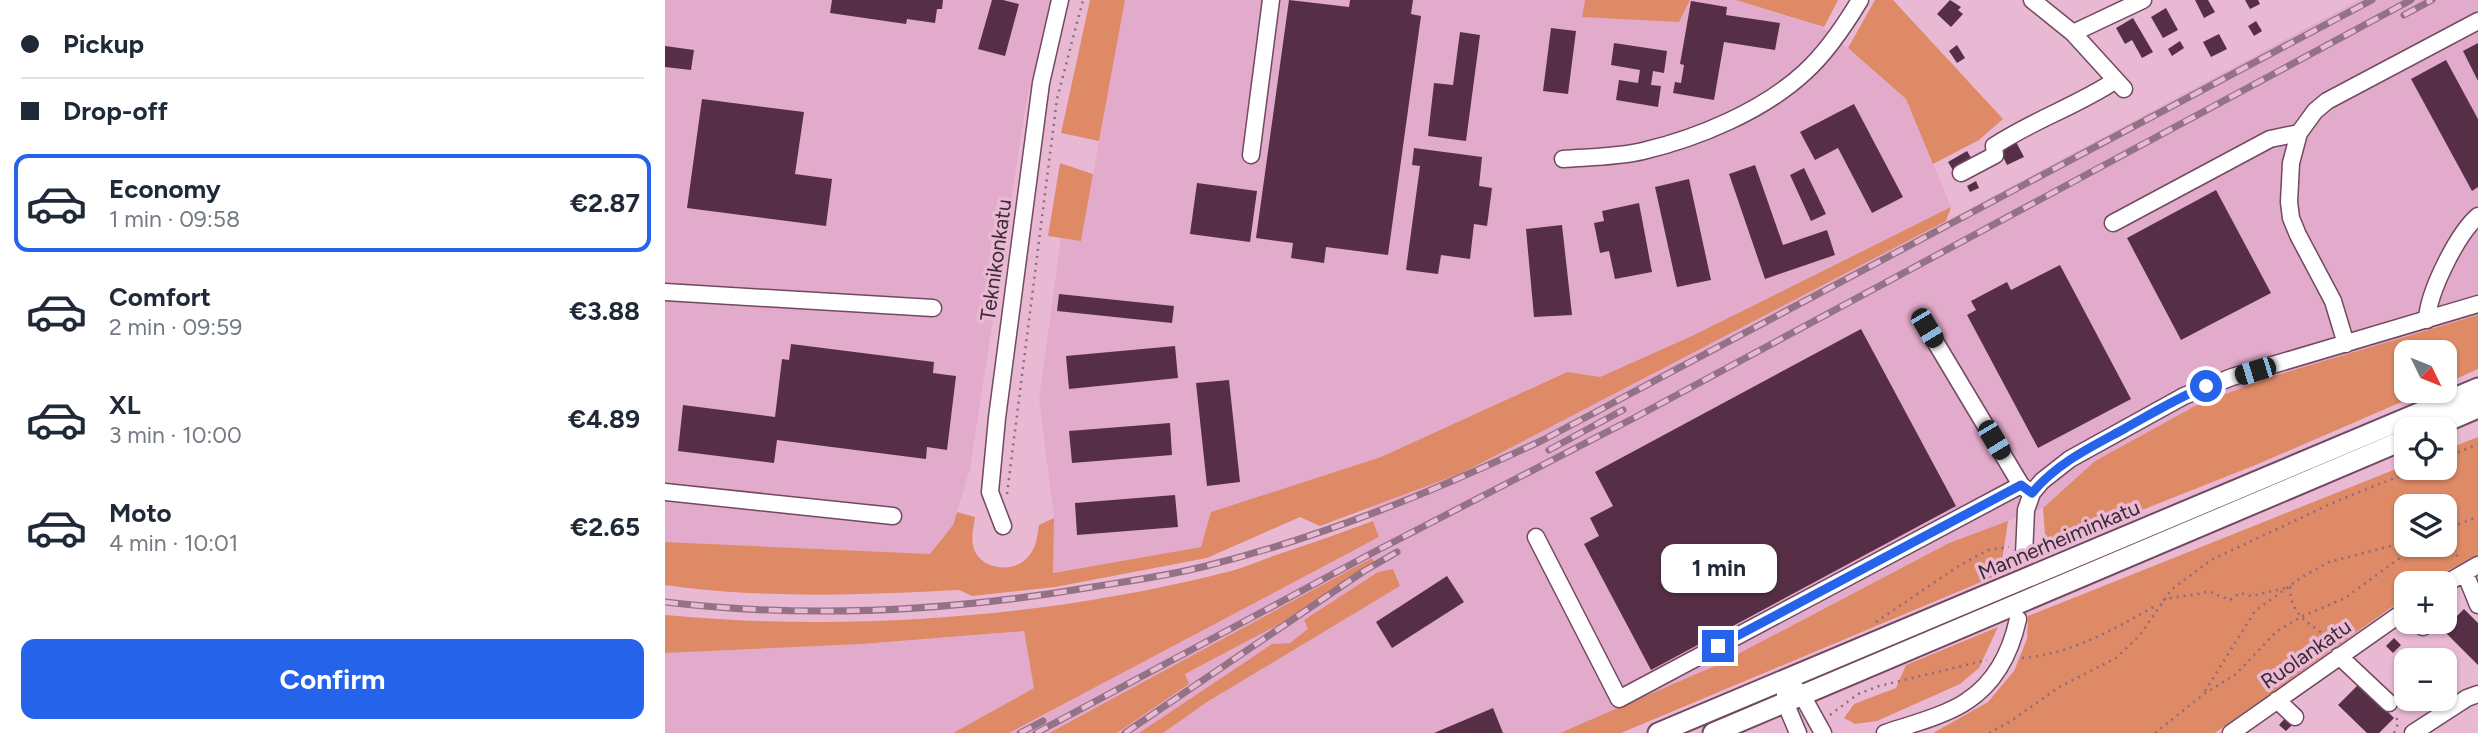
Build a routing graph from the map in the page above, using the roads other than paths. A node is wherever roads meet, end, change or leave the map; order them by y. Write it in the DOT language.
graph roads {
  1 [pos="1060,0"];
  2 [pos="1271,0"];
  3 [pos="1860,0"];
  4 [pos="2032,0"];
  5 [pos="2143,0"];
  6 [pos="2478,21"];
  7 [pos="2073,33"];
  8 [pos="2299,133"];
  9 [pos="1251,155"];
  10 [pos="1563,159"];
  11 [pos="1961,173"];
  12 [pos="2478,216"];
  13 [pos="2113,223"];
  14 [pos="665,292"];
  15 [pos="2478,304"];
  16 [pos="933,308"];
  17 [pos="2427,320"];
  18 [pos="1927,328"];
  19 [pos="2346,344"];
  20 [pos="2478,387"];
  21 [pos="2478,408"];
  22 [pos="2457,417"];
  23 [pos="2394,444"];
  24 [pos="2027,489"];
  25 [pos="665,492"];
  26 [pos="893,516"];
  27 [pos="1003,526"];
  28 [pos="1536,537"];
  29 [pos="2017,551"];
  30 [pos="2471,569"];
  31 [pos="2478,606"];
  32 [pos="2394,618"];
  33 [pos="2018,619"];
  34 [pos="2341,654"];
  35 [pos="1785,678"];
  36 [pos="2478,694"];
  37 [pos="1794,699"];
  38 [pos="2277,700"];
  39 [pos="2389,703"];
  40 [pos="2295,717"];
  41 [pos="1820,727"];
  42 [pos="2425,728"];
  43 [pos="2233,732"];
  44 [pos="1658,733"];
  45 [pos="1713,733"];
  46 [pos="1798,733"];
  47 [pos="1885,733"];
  48 [pos="2413,733"];
  1 -- 27 [label="street, Teknikonkatu"];
  2 -- 9 [label="street"];
  3 -- 10 [label="street"];
  4 -- 7 [label="street"];
  5 -- 7 [label="street"];
  6 -- 8 [label="street"];
  7 -- 11 [label="street"];
  8 -- 13 [label="street"];
  8 -- 19 [label="street"];
  12 -- 17 [label="street"];
  14 -- 16 [label="street"];
  15 -- 17 [label="street"];
  17 -- 19 [label="street"];
  18 -- 24 [label="street"];
  19 -- 24 [label="street"];
  20 -- 35 [label="main road, Mannerheiminkatu"];
  21 -- 22 [label="main road"];
  23 -- 37 [label="main road, Mannerheiminkatu"];
  24 -- 28 [label="street"];
  24 -- 29 [label="street"];
  25 -- 26 [label="street"];
  30 -- 31 [label="street"];
  32 -- 34 [label="street, Ruolankatu"];
  33 -- 47 [label="street"];
  34 -- 38 [label="street, Ruolankatu"];
  34 -- 39 [label="street"];
  35 -- 37 [label="street"];
  35 -- 44 [label="main road, Mannerheiminkatu"];
  36 -- 42 [label="street"];
  37 -- 41 [label="street"];
  37 -- 45 [label="main road, Mannerheiminkatu"];
  37 -- 46 [label="street"];
  38 -- 40 [label="street"];
  38 -- 43 [label="street, Ruolankatu"];
  42 -- 48 [label="street"];
}
